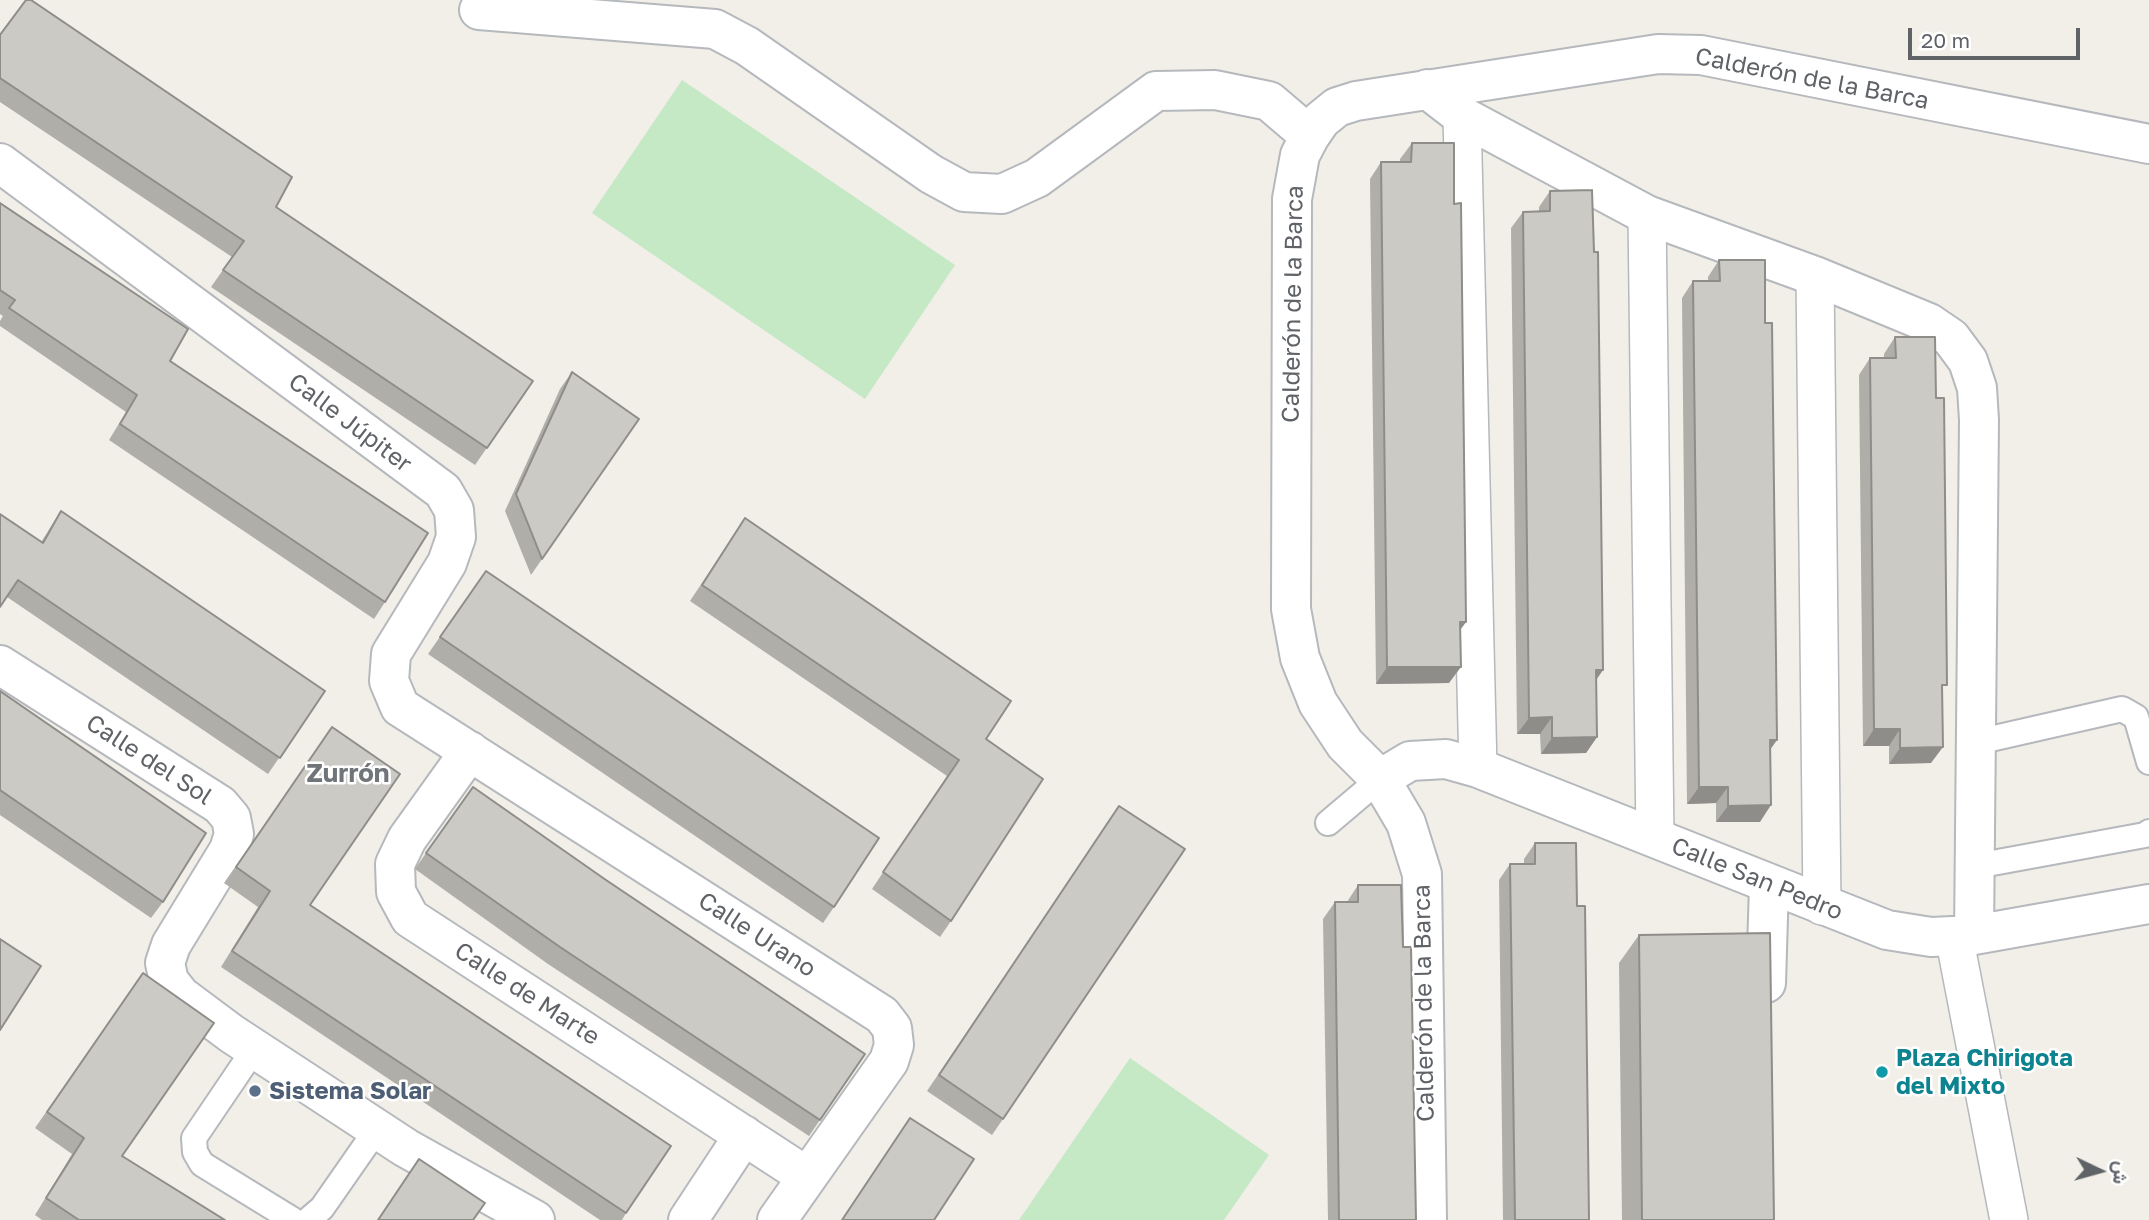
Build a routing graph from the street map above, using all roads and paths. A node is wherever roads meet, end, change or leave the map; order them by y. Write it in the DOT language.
graph roads {
  1 [pos="479,10"];
  2 [pos="1427,89"];
  3 [pos="1462,116"];
  4 [pos="1311,136"];
  5 [pos="2149,144"];
  6 [pos="0,163"];
  7 [pos="1647,215"];
  8 [pos="1815,276"];
  9 [pos="0,665"];
  10 [pos="1977,743"];
  11 [pos="470,751"];
  12 [pos="2149,762"];
  13 [pos="1478,768"];
  14 [pos="1380,779"];
  15 [pos="1328,824"];
  16 [pos="2149,832"];
  17 [pos="1655,837"];
  18 [pos="1976,866"];
  19 [pos="1769,885"];
  20 [pos="2149,904"];
  21 [pos="1822,906"];
  22 [pos="1964,935"];
  23 [pos="1765,1021"];
  24 [pos="255,1048"];
  25 [pos="377,1129"];
  26 [pos="744,1135"];
  27 [pos="806,1177"];
  28 [pos="293,1220"];
  29 [pos="308,1220"];
  30 [pos="535,1220"];
  31 [pos="688,1220"];
  32 [pos="777,1220"];
  33 [pos="1427,1220"];
  34 [pos="2009,1220"];
  1 -- 4 [label="street"];
  2 -- 3 [label="street"];
  2 -- 4 [label="street, Calderón de la Barca"];
  2 -- 5 [label="street, Calderón de la Barca"];
  3 -- 7 [label="street"];
  3 -- 13 [label="street"];
  4 -- 14 [label="street, Calderón de la Barca"];
  6 -- 11 [label="street, Calle Júpiter"];
  7 -- 8 [label="street"];
  7 -- 17 [label="street"];
  8 -- 10 [label="street"];
  8 -- 21 [label="street"];
  9 -- 24 [label="street, Calle del Sol"];
  10 -- 12 [label="lane"];
  10 -- 18 [label="street"];
  11 -- 26 [label="street, Calle de Marte"];
  11 -- 27 [label="street, Calle Urano"];
  13 -- 14 [label="street, Calle San Pedro"];
  13 -- 17 [label="street, Calle San Pedro"];
  14 -- 15 [label="lane"];
  14 -- 33 [label="street, Calderón de la Barca"];
  16 -- 18 [label="lane"];
  17 -- 19 [label="street, Calle San Pedro"];
  18 -- 22 [label="street"];
  19 -- 21 [label="street, Calle San Pedro"];
  19 -- 23 [label="street"];
  20 -- 22 [label="street, Calle San Pedro"];
  21 -- 22 [label="street, Calle San Pedro"];
  22 -- 34 [label="street"];
  24 -- 25 [label="street, Calle del Sol"];
  24 -- 28 [label="lane"];
  25 -- 29 [label="lane"];
  25 -- 30 [label="street, Calle del Sol"];
  26 -- 27 [label="street, Calle de Marte"];
  26 -- 31 [label="street"];
  27 -- 32 [label="street, Calle Urano"];
}
